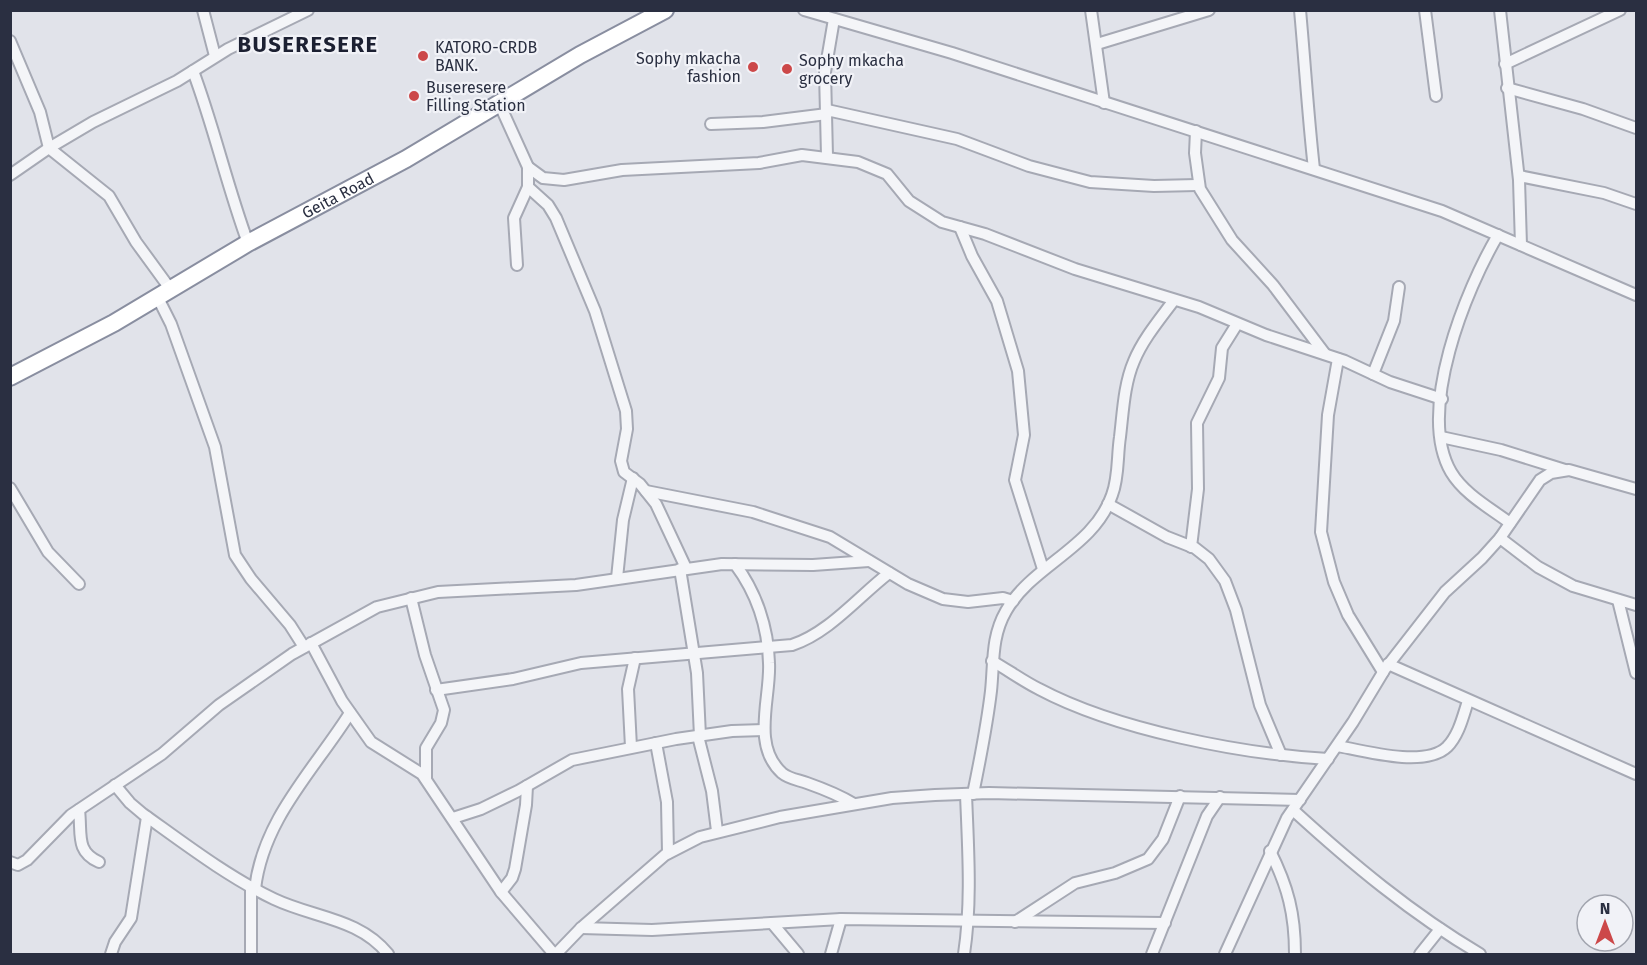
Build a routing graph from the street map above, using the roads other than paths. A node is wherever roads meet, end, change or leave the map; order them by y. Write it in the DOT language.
graph roads {
  1 [pos="203,10"];
  2 [pos="308,10"];
  3 [pos="804,10"];
  4 [pos="1091,10"];
  5 [pos="1209,10"];
  6 [pos="1300,10"];
  7 [pos="1425,10"];
  8 [pos="1500,10"];
  9 [pos="1620,10"];
  10 [pos="664,11"];
  11 [pos="1599,15"];
  12 [pos="834,19"];
  13 [pos="10,41"];
  14 [pos="1097,44"];
  15 [pos="13,54"];
  16 [pos="216,56"];
  17 [pos="1505,64"];
  18 [pos="193,71"];
  19 [pos="1507,88"];
  20 [pos="1436,96"];
  21 [pos="499,103"];
  22 [pos="1104,103"];
  23 [pos="827,112"];
  24 [pos="711,124"];
  25 [pos="1636,128"];
  26 [pos="1196,131"];
  27 [pos="49,148"];
  28 [pos="827,156"];
  29 [pos="528,167"];
  30 [pos="1314,169"];
  31 [pos="10,176"];
  32 [pos="1519,176"];
  33 [pos="1197,184"];
  34 [pos="528,187"];
  35 [pos="1636,204"];
  36 [pos="960,227"];
  37 [pos="1498,235"];
  38 [pos="248,243"];
  39 [pos="1521,245"];
  40 [pos="517,265"];
  41 [pos="1399,287"];
  42 [pos="164,294"];
  43 [pos="1636,295"];
  44 [pos="1174,300"];
  45 [pos="1237,324"];
  46 [pos="1325,354"];
  47 [pos="1338,359"];
  48 [pos="1373,374"];
  49 [pos="10,378"];
  50 [pos="1442,399"];
  51 [pos="1441,436"];
  52 [pos="1566,470"];
  53 [pos="633,478"];
  54 [pos="10,488"];
  55 [pos="1636,489"];
  56 [pos="646,491"];
  57 [pos="1108,504"];
  58 [pos="1510,523"];
  59 [pos="1500,538"];
  60 [pos="1191,546"];
  61 [pos="869,561"];
  62 [pos="735,564"];
  63 [pos="683,568"];
  64 [pos="1043,570"];
  65 [pos="889,573"];
  66 [pos="617,578"];
  67 [pos="79,584"];
  68 [pos="411,597"];
  69 [pos="1618,600"];
  70 [pos="1013,601"];
  71 [pos="1636,605"];
  72 [pos="308,645"];
  73 [pos="767,646"];
  74 [pos="693,654"];
  75 [pos="636,658"];
  76 [pos="992,661"];
  77 [pos="1386,668"];
  78 [pos="1636,673"];
  79 [pos="436,690"];
  80 [pos="1468,701"];
  81 [pos="350,713"];
  82 [pos="764,730"];
  83 [pos="699,736"];
  84 [pos="656,743"];
  85 [pos="1338,746"];
  86 [pos="631,747"];
  87 [pos="1281,755"];
  88 [pos="1329,759"];
  89 [pos="1636,774"];
  90 [pos="426,779"];
  91 [pos="116,785"];
  92 [pos="527,786"];
  93 [pos="970,794"];
  94 [pos="1180,796"];
  95 [pos="1220,797"];
  96 [pos="1300,800"];
  97 [pos="854,804"];
  98 [pos="79,810"];
  99 [pos="1293,810"];
  100 [pos="147,818"];
  101 [pos="453,818"];
  102 [pos="717,831"];
  103 [pos="1270,851"];
  104 [pos="668,853"];
  105 [pos="10,862"];
  106 [pos="99,862"];
  107 [pos="253,888"];
  108 [pos="501,892"];
  109 [pos="841,919"];
  110 [pos="969,921"];
  111 [pos="1014,922"];
  112 [pos="772,923"];
  113 [pos="1165,923"];
  114 [pos="581,928"];
  115 [pos="1440,929"];
  116 [pos="111,954"];
  117 [pos="251,954"];
  118 [pos="387,954"];
  119 [pos="555,954"];
  120 [pos="798,954"];
  121 [pos="831,954"];
  122 [pos="964,954"];
  123 [pos="1152,954"];
  124 [pos="1225,954"];
  125 [pos="1294,954"];
  126 [pos="1420,954"];
  127 [pos="1480,954"];
  1 -- 16 [label="street"];
  2 -- 16 [label="street"];
  3 -- 12 [label="street"];
  4 -- 14 [label="street"];
  5 -- 14 [label="street"];
  6 -- 30 [label="street"];
  7 -- 20 [label="street"];
  8 -- 17 [label="street"];
  9 -- 11 [label="street"];
  10 -- 21 [label="highway, Geita Road"];
  11 -- 17 [label="street"];
  12 -- 22 [label="street"];
  12 -- 23 [label="street"];
  13 -- 15 [label="street"];
  14 -- 22 [label="street"];
  15 -- 27 [label="street"];
  16 -- 18 [label="street"];
  17 -- 19 [label="street"];
  18 -- 27 [label="street"];
  18 -- 38 [label="street"];
  19 -- 25 [label="street"];
  19 -- 32 [label="street"];
  21 -- 29 [label="street"];
  21 -- 38 [label="highway, Geita Road"];
  22 -- 26 [label="street"];
  23 -- 24 [label="street"];
  23 -- 28 [label="street"];
  23 -- 33 [label="street"];
  26 -- 30 [label="street"];
  26 -- 33 [label="street"];
  27 -- 31 [label="street"];
  27 -- 42 [label="street"];
  28 -- 29 [label="street"];
  28 -- 36 [label="street"];
  29 -- 34 [label="street"];
  30 -- 37 [label="street"];
  32 -- 35 [label="street"];
  32 -- 39 [label="street"];
  33 -- 46 [label="street"];
  34 -- 40 [label="street"];
  34 -- 53 [label="street"];
  36 -- 44 [label="street"];
  36 -- 64 [label="street"];
  37 -- 39 [label="street"];
  37 -- 50 [label="street"];
  38 -- 42 [label="highway, Geita Road"];
  39 -- 43 [label="street"];
  41 -- 48 [label="street"];
  42 -- 49 [label="highway, Geita Road"];
  42 -- 72 [label="street"];
  44 -- 45 [label="street"];
  44 -- 57 [label="street"];
  45 -- 46 [label="street"];
  45 -- 60 [label="street"];
  46 -- 47 [label="street"];
  47 -- 48 [label="street"];
  47 -- 77 [label="street"];
  48 -- 50 [label="street"];
  50 -- 51 [label="street"];
  51 -- 52 [label="street"];
  51 -- 58 [label="street"];
  52 -- 55 [label="street"];
  52 -- 58 [label="street"];
  53 -- 56 [label="street"];
  53 -- 66 [label="street"];
  54 -- 67 [label="street"];
  56 -- 61 [label="street"];
  56 -- 63 [label="street"];
  57 -- 60 [label="street"];
  57 -- 64 [label="street"];
  58 -- 59 [label="street"];
  59 -- 69 [label="street"];
  59 -- 77 [label="street"];
  60 -- 87 [label="street"];
  61 -- 62 [label="street"];
  61 -- 65 [label="street"];
  62 -- 63 [label="street"];
  62 -- 73 [label="street"];
  63 -- 66 [label="street"];
  63 -- 74 [label="street"];
  64 -- 70 [label="street"];
  65 -- 70 [label="street"];
  65 -- 73 [label="street"];
  66 -- 68 [label="street"];
  68 -- 72 [label="street"];
  68 -- 79 [label="street"];
  69 -- 71 [label="street"];
  69 -- 78 [label="street"];
  70 -- 76 [label="street"];
  72 -- 81 [label="street"];
  72 -- 91 [label="street"];
  73 -- 74 [label="street"];
  73 -- 82 [label="street"];
  74 -- 75 [label="street"];
  74 -- 83 [label="street"];
  75 -- 79 [label="street"];
  75 -- 86 [label="street"];
  76 -- 87 [label="street"];
  76 -- 93 [label="street"];
  77 -- 80 [label="street"];
  77 -- 85 [label="street"];
  79 -- 90 [label="street"];
  80 -- 85 [label="street"];
  80 -- 89 [label="street"];
  81 -- 90 [label="street"];
  81 -- 107 [label="street"];
  82 -- 83 [label="street"];
  82 -- 97 [label="street"];
  83 -- 84 [label="street"];
  83 -- 102 [label="street"];
  84 -- 86 [label="street"];
  84 -- 104 [label="street"];
  85 -- 88 [label="street"];
  86 -- 92 [label="street"];
  87 -- 88 [label="street"];
  88 -- 96 [label="street"];
  90 -- 101 [label="street"];
  91 -- 98 [label="street"];
  91 -- 100 [label="street"];
  92 -- 101 [label="street"];
  92 -- 108 [label="street"];
  93 -- 94 [label="street"];
  93 -- 97 [label="street"];
  93 -- 110 [label="street"];
  94 -- 95 [label="street"];
  94 -- 111 [label="street"];
  95 -- 96 [label="street"];
  95 -- 113 [label="street"];
  96 -- 99 [label="street"];
  97 -- 102 [label="street"];
  98 -- 105 [label="street"];
  98 -- 106 [label="street"];
  99 -- 103 [label="street"];
  99 -- 115 [label="street"];
  100 -- 107 [label="street"];
  100 -- 116 [label="street"];
  101 -- 108 [label="street"];
  102 -- 104 [label="street"];
  103 -- 124 [label="street"];
  103 -- 125 [label="street"];
  104 -- 114 [label="street"];
  107 -- 117 [label="street"];
  107 -- 118 [label="street"];
  108 -- 119 [label="street"];
  109 -- 110 [label="street"];
  109 -- 112 [label="street"];
  109 -- 121 [label="street"];
  110 -- 111 [label="street"];
  110 -- 122 [label="street"];
  111 -- 113 [label="street"];
  112 -- 114 [label="street"];
  112 -- 120 [label="street"];
  113 -- 123 [label="street"];
  114 -- 119 [label="street"];
  115 -- 126 [label="street"];
  115 -- 127 [label="street"];
}
